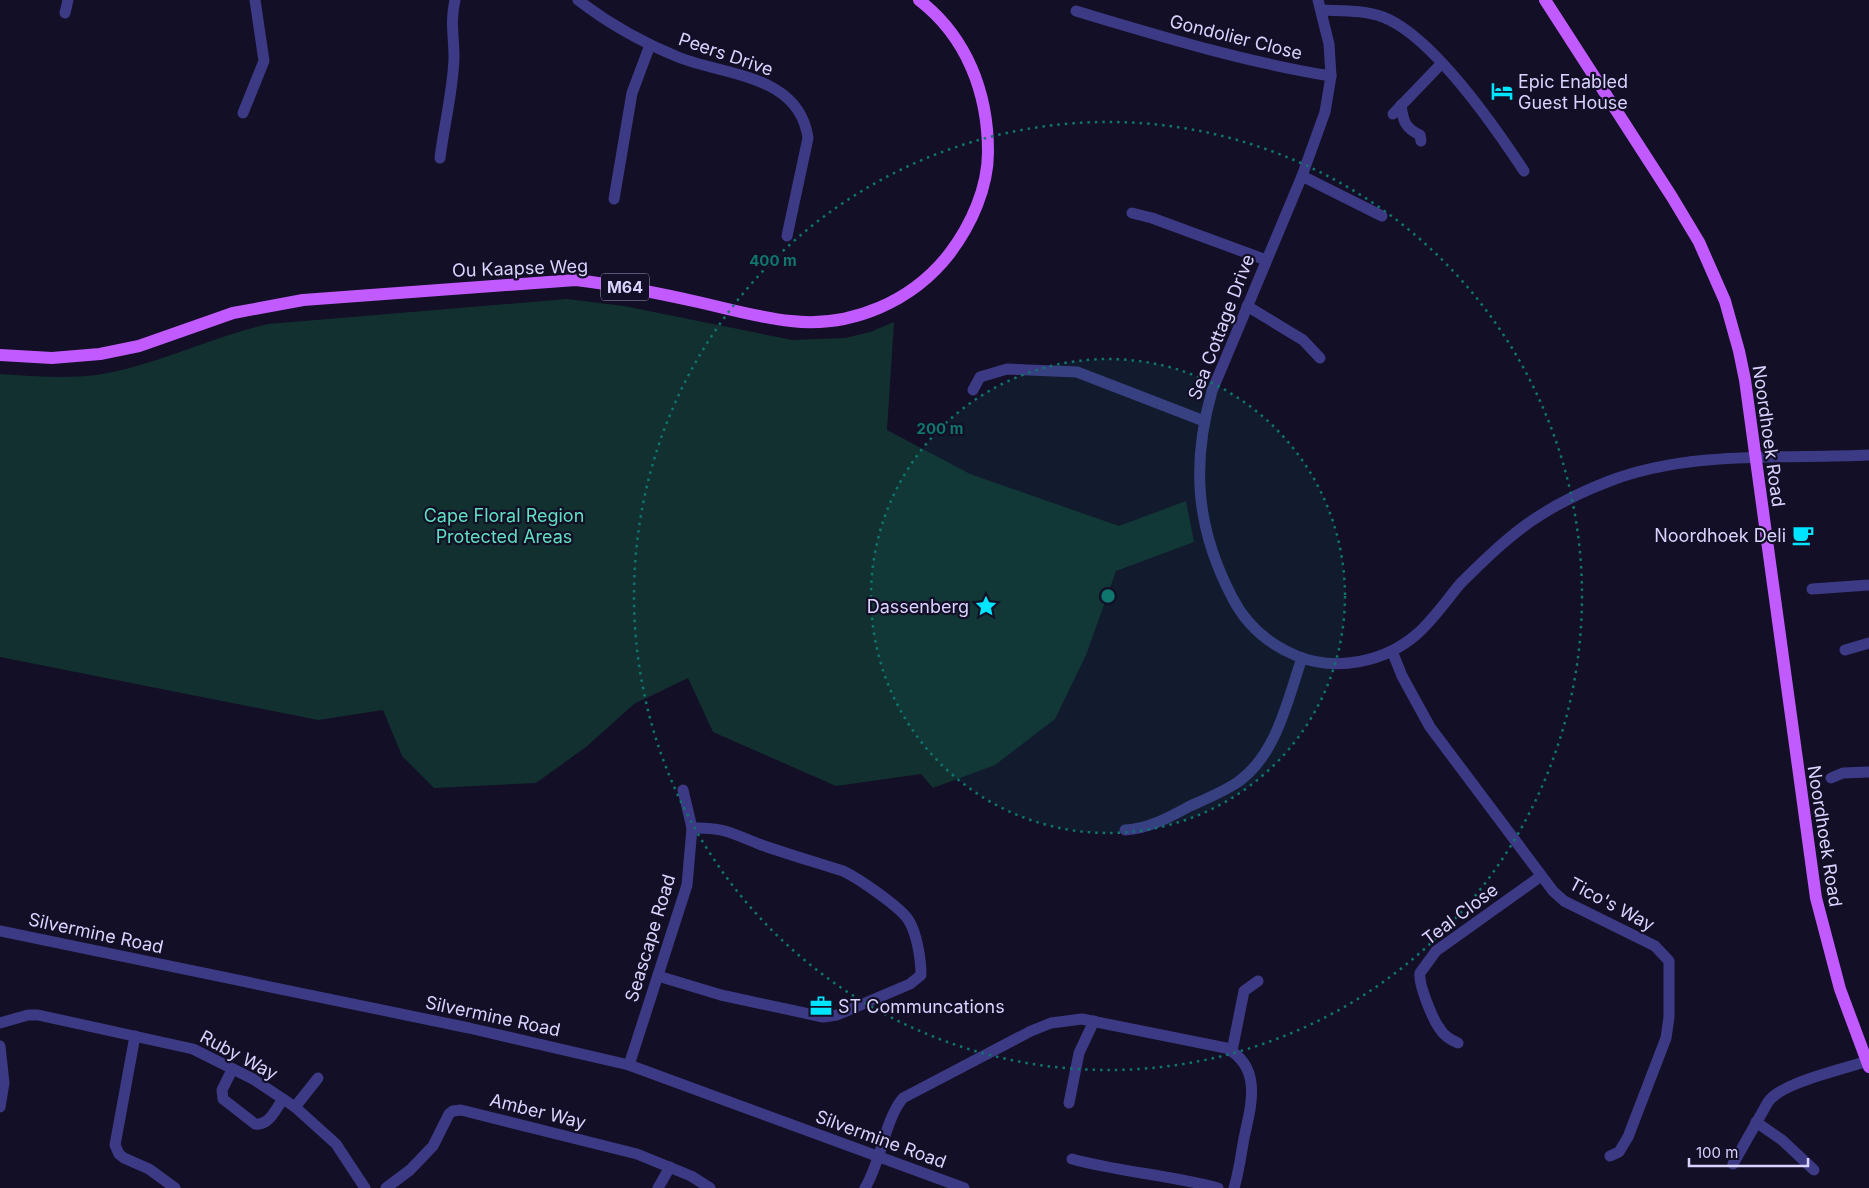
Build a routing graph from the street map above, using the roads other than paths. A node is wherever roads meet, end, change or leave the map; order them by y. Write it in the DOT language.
graph roads {
  1 [pos="68,0"];
  2 [pos="255,0"];
  3 [pos="455,0"];
  4 [pos="578,0"];
  5 [pos="919,0"];
  6 [pos="1545,0"];
  7 [pos="1320,5"];
  8 [pos="1076,11"];
  9 [pos="65,13"];
  10 [pos="650,44"];
  11 [pos="1440,64"];
  12 [pos="1330,76"];
  13 [pos="243,113"];
  14 [pos="1421,141"];
  15 [pos="440,158"];
  16 [pos="1524,172"];
  17 [pos="1302,176"];
  18 [pos="614,199"];
  19 [pos="1132,213"];
  20 [pos="1382,216"];
  21 [pos="787,236"];
  22 [pos="1266,260"];
  23 [pos="1247,306"];
  24 [pos="0,355"];
  25 [pos="1320,358"];
  26 [pos="973,390"];
  27 [pos="1204,420"];
  28 [pos="1869,455"];
  29 [pos="1755,458"];
  30 [pos="1869,585"];
  31 [pos="1812,589"];
  32 [pos="1869,643"];
  33 [pos="1845,650"];
  34 [pos="1392,651"];
  35 [pos="1302,658"];
  36 [pos="1869,772"];
  37 [pos="1831,778"];
  38 [pos="683,790"];
  39 [pos="692,828"];
  40 [pos="1126,830"];
  41 [pos="1541,876"];
  42 [pos="0,930"];
  43 [pos="658,976"];
  44 [pos="1258,981"];
  45 [pos="1094,1021"];
  46 [pos="0,1023"];
  47 [pos="135,1036"];
  48 [pos="1456,1042"];
  49 [pos="0,1046"];
  50 [pos="1232,1051"];
  51 [pos="1868,1064"];
  52 [pos="629,1065"];
  53 [pos="232,1070"];
  54 [pos="318,1078"];
  55 [pos="283,1099"];
  56 [pos="1069,1103"];
  57 [pos="0,1107"];
  58 [pos="295,1107"];
  59 [pos="1756,1122"];
  60 [pos="1610,1156"];
  61 [pos="879,1157"];
  62 [pos="1072,1158"];
  63 [pos="1733,1164"];
  64 [pos="670,1167"];
  65 [pos="1814,1170"];
  66 [pos="175,1188"];
  67 [pos="365,1188"];
  68 [pos="386,1188"];
  69 [pos="658,1188"];
  70 [pos="710,1188"];
  71 [pos="865,1188"];
  72 [pos="964,1188"];
  73 [pos="1218,1188"];
  74 [pos="1234,1188"];
  1 -- 9 [label="street"];
  2 -- 13 [label="street"];
  3 -- 15 [label="street"];
  4 -- 10 [label="street, Peers Drive"];
  5 -- 24 [label="main road, Ou Kaapse Weg / M64"];
  6 -- 29 [label="main road, Noordhoek Road"];
  7 -- 11 [label="street"];
  7 -- 12 [label="street, Sea Cottage Drive"];
  8 -- 12 [label="street, Gondolier Close"];
  10 -- 18 [label="street"];
  10 -- 21 [label="street, Peers Drive"];
  11 -- 14 [label="street"];
  11 -- 16 [label="street"];
  12 -- 17 [label="street, Sea Cottage Drive"];
  17 -- 20 [label="street"];
  17 -- 22 [label="street, Sea Cottage Drive"];
  19 -- 22 [label="street"];
  22 -- 23 [label="street, Sea Cottage Drive"];
  23 -- 25 [label="street"];
  23 -- 27 [label="street, Sea Cottage Drive"];
  26 -- 27 [label="street"];
  27 -- 35 [label="street, Sea Cottage Drive"];
  28 -- 29 [label="street, Sea Cottage Drive"];
  29 -- 34 [label="street, Sea Cottage Drive"];
  29 -- 51 [label="main road, Noordhoek Road"];
  30 -- 31 [label="street"];
  32 -- 33 [label="street"];
  34 -- 35 [label="street, Sea Cottage Drive"];
  34 -- 41 [label="street, Tico's Way"];
  35 -- 40 [label="street"];
  36 -- 37 [label="street"];
  38 -- 39 [label="street, Seascape Road"];
  39 -- 43 [label="street, Seascape Road"];
  39 -- 43 [label="street"];
  41 -- 48 [label="street, Teal Close"];
  41 -- 60 [label="street, Tico's Way"];
  42 -- 52 [label="street, Silvermine Road"];
  43 -- 52 [label="street, Seascape Road"];
  44 -- 50 [label="street"];
  45 -- 50 [label="street"];
  45 -- 56 [label="street"];
  45 -- 61 [label="street"];
  46 -- 47 [label="street, Ruby Way"];
  47 -- 53 [label="street, Ruby Way"];
  47 -- 66 [label="street"];
  49 -- 57 [label="street"];
  50 -- 74 [label="street"];
  51 -- 59 [label="street"];
  52 -- 61 [label="street, Silvermine Road"];
  53 -- 55 [label="street, Ruby Way"];
  53 -- 55 [label="street"];
  54 -- 58 [label="street"];
  55 -- 58 [label="street, Ruby Way"];
  58 -- 67 [label="street, Ruby Way"];
  59 -- 63 [label="street"];
  59 -- 65 [label="street"];
  61 -- 71 [label="street"];
  61 -- 72 [label="street, Silvermine Road"];
  62 -- 73 [label="street"];
  64 -- 68 [label="street, Amber Way"];
  64 -- 69 [label="street"];
  64 -- 70 [label="street, Amber Way"];
}
